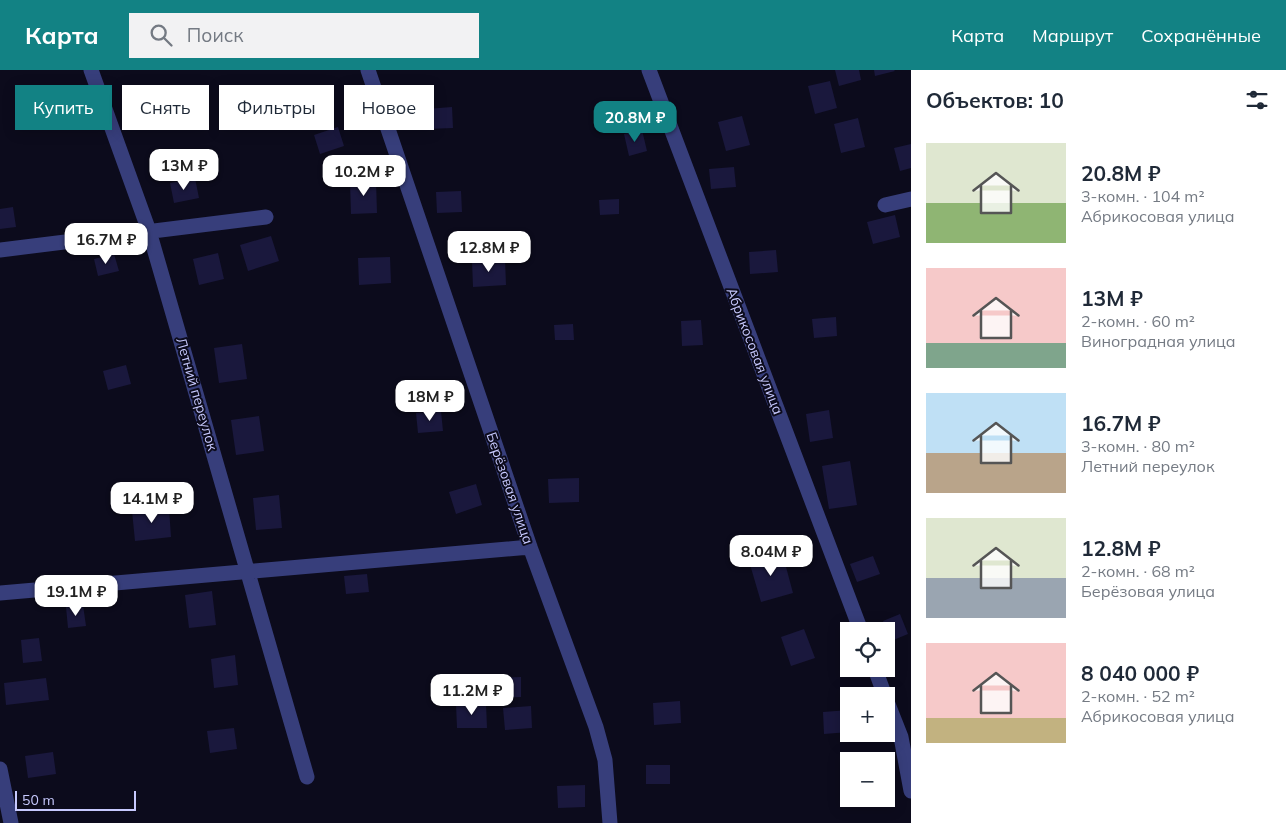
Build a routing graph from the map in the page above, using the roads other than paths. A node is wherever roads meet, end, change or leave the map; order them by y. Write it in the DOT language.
graph roads {
  1 [pos="91,70"];
  2 [pos="368,70"];
  3 [pos="649,70"];
  4 [pos="911,199"];
  5 [pos="885,205"];
  6 [pos="266,218"];
  7 [pos="149,232"];
  8 [pos="0,250"];
  9 [pos="530,547"];
  10 [pos="249,573"];
  11 [pos="0,594"];
  12 [pos="858,622"];
  13 [pos="895,723"];
  14 [pos="0,769"];
  15 [pos="307,777"];
  16 [pos="911,792"];
  17 [pos="11,823"];
  18 [pos="610,823"];
  1 -- 7 [label="street, Летний переулок"];
  2 -- 9 [label="street, Берёзовая улица"];
  3 -- 12 [label="street, Абрикосовая улица"];
  4 -- 5 [label="street"];
  6 -- 7 [label="street"];
  7 -- 8 [label="street"];
  7 -- 10 [label="street, Летний переулок"];
  9 -- 10 [label="street"];
  9 -- 18 [label="street, Берёзовая улица"];
  10 -- 11 [label="street"];
  10 -- 15 [label="street, Летний переулок"];
  13 -- 16 [label="street"];
  14 -- 17 [label="street"];
}
